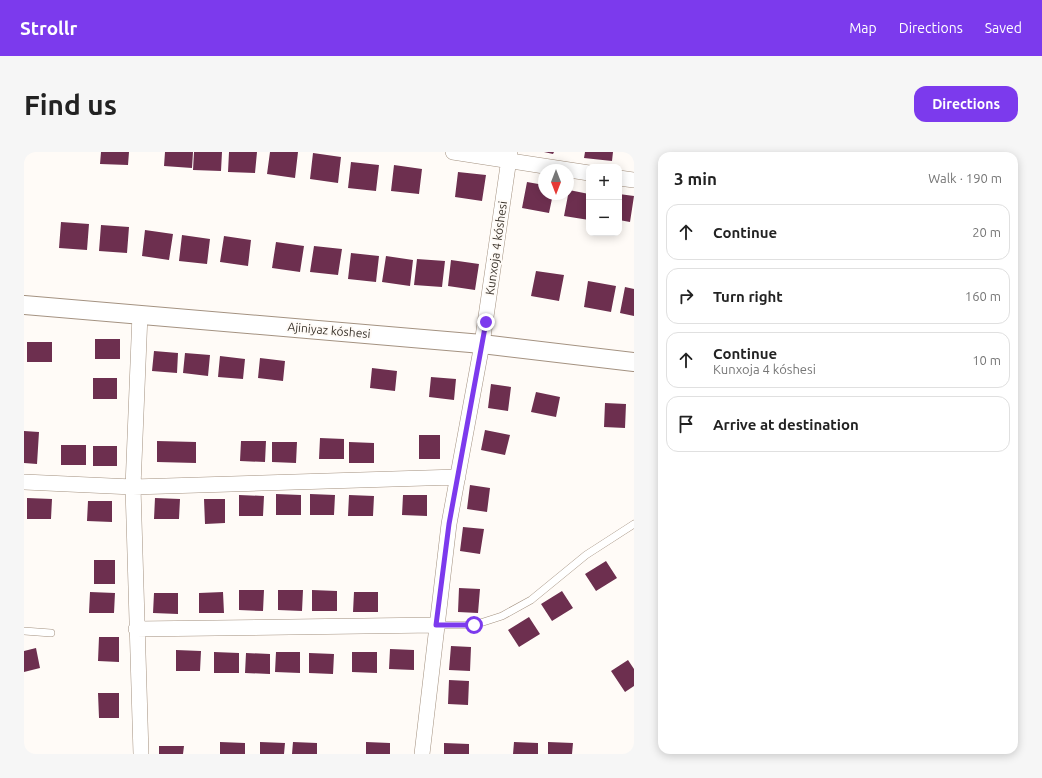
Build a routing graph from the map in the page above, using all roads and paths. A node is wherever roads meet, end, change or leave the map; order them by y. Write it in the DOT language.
graph roads {
  1 [pos="453,152"];
  2 [pos="509,156"];
  3 [pos="586,172"];
  4 [pos="622,178"];
  5 [pos="634,180"];
  6 [pos="24,305"];
  7 [pos="140,314"];
  8 [pos="482,344"];
  9 [pos="634,362"];
  10 [pos="458,477"];
  11 [pos="24,482"];
  12 [pos="134,487"];
  13 [pos="634,524"];
  14 [pos="436,625"];
  15 [pos="136,629"];
  16 [pos="24,631"];
  17 [pos="51,633"];
  18 [pos="141,754"];
  19 [pos="422,754"];
  1 -- 2 [label="street"];
  2 -- 3 [label="street"];
  2 -- 8 [label="street, Kunxoja 4 kóshesi"];
  4 -- 5 [label="street"];
  6 -- 7 [label="street, Ajiniyaz kóshesi"];
  7 -- 8 [label="street, Ajiniyaz kóshesi"];
  7 -- 12 [label="street"];
  8 -- 9 [label="street, Ajiniyaz kóshesi"];
  8 -- 10 [label="street, Kunxoja 4 kóshesi"];
  10 -- 12 [label="street"];
  10 -- 14 [label="street, Kunxoja 4 kóshesi"];
  11 -- 12 [label="street"];
  12 -- 15 [label="street"];
  13 -- 14 [label="lane"];
  14 -- 15 [label="street"];
  14 -- 19 [label="street, Kunxoja 4 kóshesi"];
  15 -- 18 [label="street"];
  16 -- 17 [label="lane"];
}
